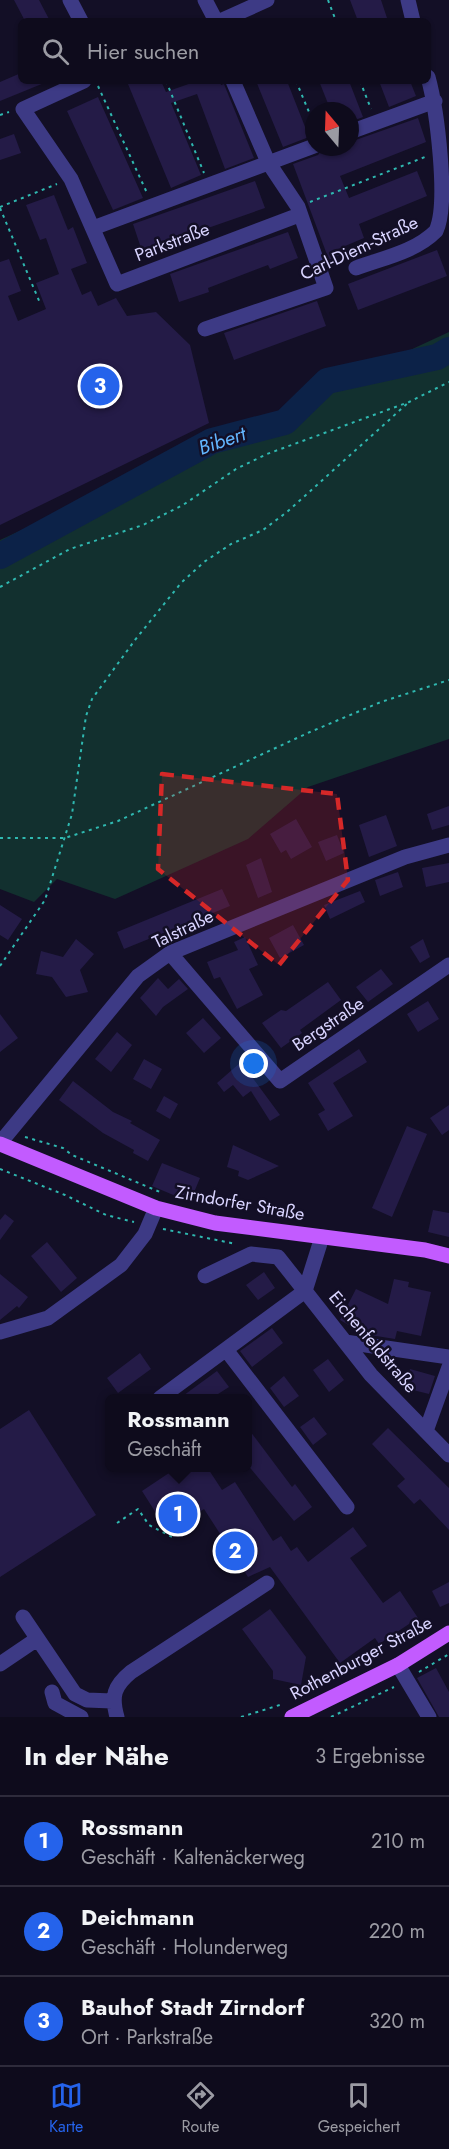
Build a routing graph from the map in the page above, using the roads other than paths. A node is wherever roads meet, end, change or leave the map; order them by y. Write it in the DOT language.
graph roads {
  1 [pos="70,0"];
  2 [pos="205,0"];
  3 [pos="264,0"];
  4 [pos="408,0"];
  5 [pos="79,18"];
  6 [pos="214,18"];
  7 [pos="226,18"];
  8 [pos="412,18"];
  9 [pos="77,84"];
  10 [pos="234,84"];
  11 [pos="430,84"];
  12 [pos="435,101"];
  13 [pos="444,115"];
  14 [pos="359,129"];
  15 [pos="305,149"];
  16 [pos="446,156"];
  17 [pos="268,162"];
  18 [pos="298,211"];
  19 [pos="93,228"];
  20 [pos="356,268"];
  21 [pos="205,329"];
  22 [pos="449,845"];
  23 [pos="170,953"];
  24 [pos="449,965"];
  25 [pos="3,1140"];
  26 [pos="156,1208"];
  27 [pos="322,1237"];
  28 [pos="449,1256"];
  29 [pos="205,1276"];
  30 [pos="305,1291"];
  31 [pos="0,1332"];
  32 [pos="345,1342"];
  33 [pos="227,1351"];
  34 [pos="449,1357"];
  35 [pos="449,1367"];
  36 [pos="166,1394"];
  37 [pos="426,1431"];
  38 [pos="449,1455"];
  39 [pos="347,1507"];
  40 [pos="267,1583"];
  41 [pos="23,1617"];
  42 [pos="449,1633"];
  43 [pos="37,1639"];
  44 [pos="0,1664"];
  45 [pos="398,1665"];
  46 [pos="52,1692"];
  47 [pos="112,1701"];
  48 [pos="81,1717"];
  49 [pos="117,1717"];
  50 [pos="292,1717"];
  51 [pos="429,1717"];
  1 -- 5 [label="street"];
  2 -- 6 [label="street"];
  3 -- 7 [label="street"];
  4 -- 8 [label="street"];
  9 -- 19 [label="street, Parkstraße"];
  10 -- 17 [label="street"];
  11 -- 12 [label="street, Carl-Diem-Straße"];
  12 -- 13 [label="street, Carl-Diem-Straße"];
  12 -- 14 [label="street"];
  13 -- 16 [label="street, Carl-Diem-Straße"];
  15 -- 17 [label="street"];
  16 -- 20 [label="street, Carl-Diem-Straße"];
  17 -- 18 [label="street"];
  17 -- 19 [label="street"];
  18 -- 19 [label="street, Parkstraße"];
  18 -- 21 [label="street, Carl-Diem-Straße"];
  22 -- 23 [label="street, Talstraße"];
  23 -- 24 [label="street, Bergstraße"];
  23 -- 25 [label="street, Talstraße"];
  25 -- 26 [label="main road, Zirndorfer Straße"];
  26 -- 27 [label="main road, Zirndorfer Straße"];
  26 -- 31 [label="street"];
  27 -- 28 [label="main road, Zirndorfer Straße"];
  27 -- 30 [label="street, Eichenfeldstraße"];
  29 -- 30 [label="street"];
  30 -- 32 [label="street, Eichenfeldstraße"];
  30 -- 33 [label="street"];
  32 -- 34 [label="street"];
  32 -- 37 [label="street, Eichenfeldstraße"];
  33 -- 36 [label="street"];
  33 -- 39 [label="street"];
  35 -- 37 [label="street, Eichenfeldstraße"];
  37 -- 38 [label="street, Eichenfeldstraße"];
  40 -- 47 [label="street"];
  41 -- 43 [label="street"];
  42 -- 45 [label="main road, Rothenburger Straße"];
  43 -- 44 [label="street"];
  43 -- 47 [label="street"];
  45 -- 50 [label="main road, Rothenburger Straße"];
  45 -- 51 [label="street"];
  46 -- 48 [label="street"];
  47 -- 49 [label="street"];
}
